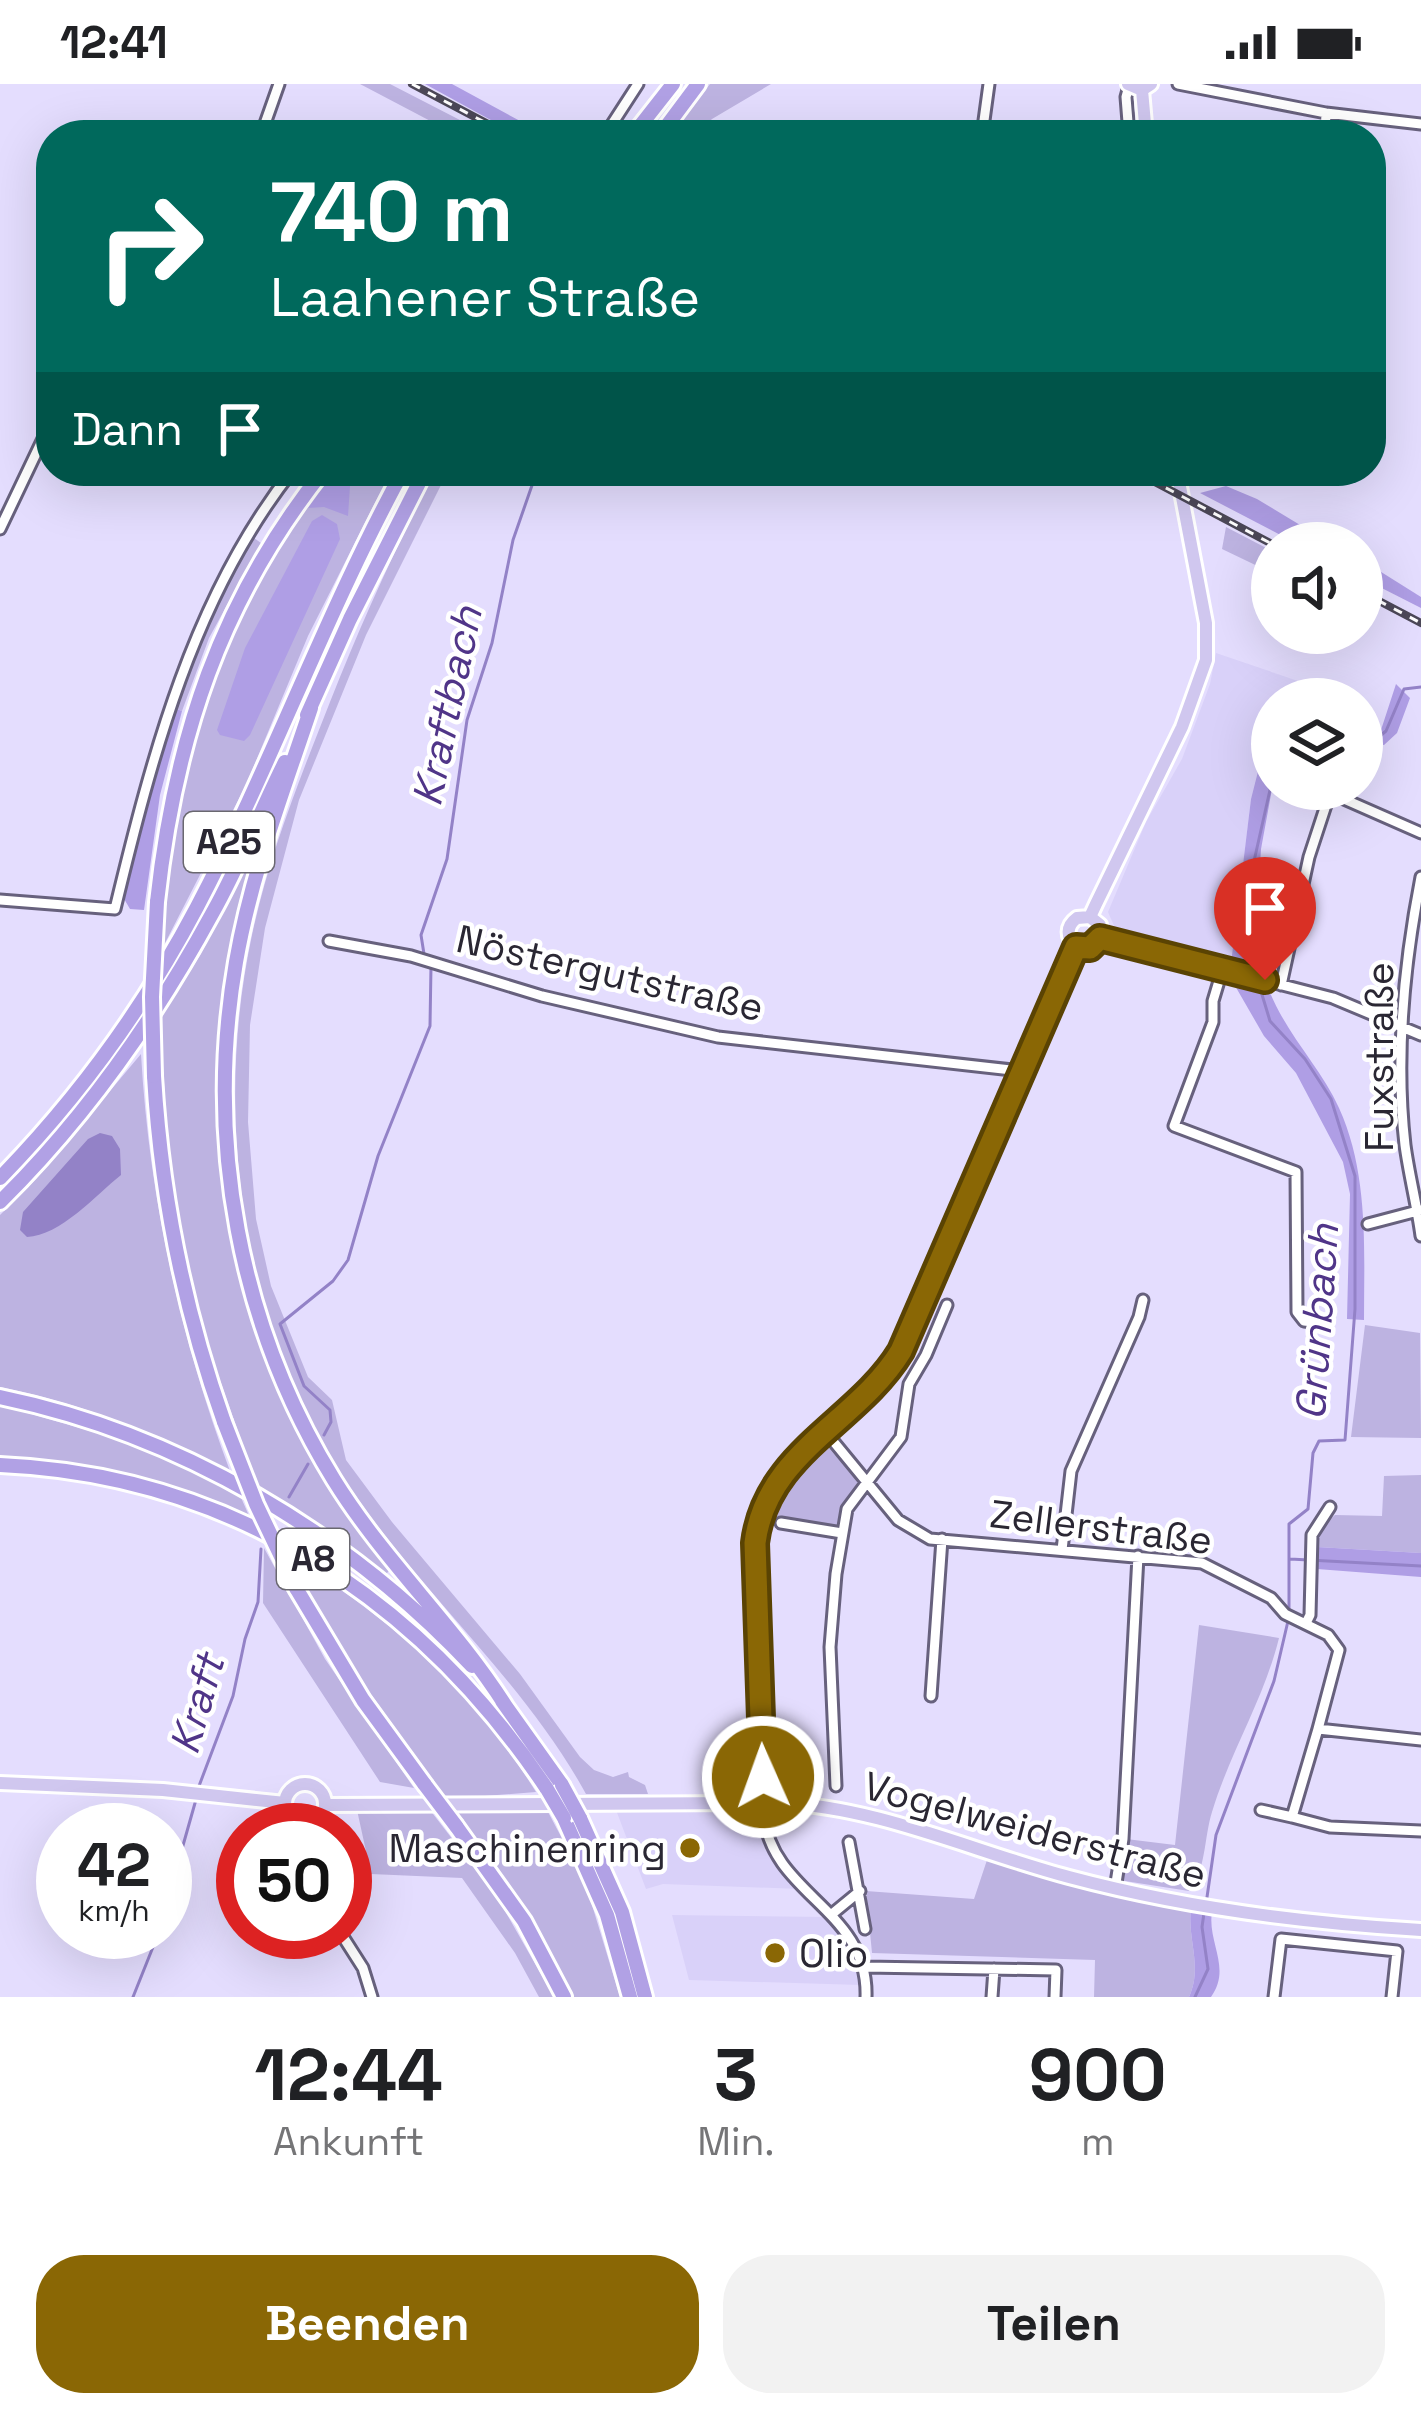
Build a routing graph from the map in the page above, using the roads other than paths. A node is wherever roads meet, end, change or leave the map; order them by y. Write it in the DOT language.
graph roads {
  1 [pos="279,84"];
  2 [pos="638,84"];
  3 [pos="673,84"];
  4 [pos="698,84"];
  5 [pos="988,84"];
  6 [pos="1178,84"];
  7 [pos="1138,86"];
  8 [pos="1326,112"];
  9 [pos="266,120"];
  10 [pos="615,120"];
  11 [pos="645,120"];
  12 [pos="671,120"];
  13 [pos="984,120"];
  14 [pos="1128,120"];
  15 [pos="1144,120"];
  16 [pos="1326,120"];
  17 [pos="1421,124"];
  18 [pos="36,453"];
  19 [pos="282,486"];
  20 [pos="313,486"];
  21 [pos="395,486"];
  22 [pos="417,486"];
  23 [pos="1180,486"];
  24 [pos="0,529"];
  25 [pos="310,708"];
  26 [pos="1321,810"];
  27 [pos="1370,810"];
  28 [pos="1421,832"];
  29 [pos="1421,878"];
  30 [pos="0,900"];
  31 [pos="1090,917"];
  32 [pos="1100,938"];
  33 [pos="329,941"];
  34 [pos="1076,947"];
  35 [pos="1222,971"];
  36 [pos="1281,985"];
  37 [pos="1404,1028"];
  38 [pos="1421,1035"];
  39 [pos="1021,1071"];
  40 [pos="0,1178"];
  41 [pos="0,1202"];
  42 [pos="1419,1211"];
  43 [pos="1368,1224"];
  44 [pos="1421,1236"];
  45 [pos="1142,1300"];
  46 [pos="947,1305"];
  47 [pos="1313,1322"];
  48 [pos="0,1397"];
  49 [pos="824,1430"];
  50 [pos="0,1465"];
  51 [pos="866,1482"];
  52 [pos="1330,1507"];
  53 [pos="782,1523"];
  54 [pos="842,1533"];
  55 [pos="942,1539"];
  56 [pos="1062,1550"];
  57 [pos="1138,1556"];
  58 [pos="1306,1624"];
  59 [pos="932,1696"];
  60 [pos="506,1705"];
  61 [pos="1318,1729"];
  62 [pos="1421,1741"];
  63 [pos="0,1784"];
  64 [pos="836,1786"];
  65 [pos="554,1787"];
  66 [pos="764,1789"];
  67 [pos="285,1803"];
  68 [pos="324,1803"];
  69 [pos="750,1803"];
  70 [pos="778,1803"];
  71 [pos="372,1805"];
  72 [pos="1261,1810"];
  73 [pos="764,1817"];
  74 [pos="1292,1817"];
  75 [pos="572,1818"];
  76 [pos="1421,1832"];
  77 [pos="849,1842"];
  78 [pos="1115,1889"];
  79 [pos="860,1891"];
  80 [pos="832,1914"];
  81 [pos="1339,1925"];
  82 [pos="865,1929"];
  83 [pos="1421,1930"];
  84 [pos="1337,1945"];
  85 [pos="357,1959"];
  86 [pos="865,1967"];
  87 [pos="994,1969"];
  88 [pos="372,1997"];
  89 [pos="564,1997"];
  90 [pos="630,1997"];
  91 [pos="645,1997"];
  92 [pos="866,1997"];
  93 [pos="992,1997"];
  94 [pos="1055,1997"];
  95 [pos="1274,1997"];
  96 [pos="1392,1997"];
  1 -- 9 [label="street"];
  2 -- 10 [label="street"];
  3 -- 11 [label="highway"];
  4 -- 12 [label="highway"];
  5 -- 13 [label="street"];
  6 -- 8 [label="street"];
  7 -- 14 [label="street"];
  7 -- 15 [label="main road"];
  8 -- 16 [label="street"];
  8 -- 17 [label="street"];
  18 -- 24 [label="street"];
  19 -- 30 [label="street"];
  20 -- 89 [label="highway, bridge"];
  21 -- 40 [label="highway, A25"];
  22 -- 25 [label="highway, A25"];
  23 -- 31 [label="main road"];
  25 -- 41 [label="highway, A25"];
  25 -- 60 [label="highway"];
  26 -- 36 [label="street"];
  27 -- 28 [label="street"];
  29 -- 37 [label="street, Fuxstraße"];
  31 -- 32 [label="main road"];
  31 -- 34 [label="main road"];
  32 -- 34 [label="main road"];
  32 -- 35 [label="street"];
  33 -- 39 [label="street, Nöstergutstraße"];
  34 -- 39 [label="main road"];
  35 -- 36 [label="street"];
  35 -- 47 [label="street"];
  36 -- 37 [label="street"];
  37 -- 38 [label="street"];
  37 -- 42 [label="street, Fuxstraße"];
  39 -- 49 [label="main road"];
  42 -- 43 [label="street"];
  42 -- 44 [label="street, Fuxstraße"];
  45 -- 56 [label="street"];
  46 -- 51 [label="street"];
  48 -- 60 [label="highway, A8"];
  49 -- 51 [label="street, Zellerstraße"];
  49 -- 66 [label="main road"];
  50 -- 65 [label="highway, A8"];
  51 -- 54 [label="street"];
  51 -- 55 [label="street, Zellerstraße"];
  52 -- 58 [label="street"];
  53 -- 54 [label="street"];
  54 -- 64 [label="street"];
  55 -- 56 [label="street, Zellerstraße"];
  55 -- 59 [label="street"];
  56 -- 57 [label="street, Zellerstraße"];
  57 -- 58 [label="street, Zellerstraße"];
  57 -- 78 [label="street"];
  58 -- 61 [label="street"];
  60 -- 65 [label="highway, A8"];
  61 -- 62 [label="street"];
  61 -- 74 [label="street"];
  63 -- 67 [label="main road"];
  65 -- 75 [label="highway, A8, bridge"];
  66 -- 69 [label="main road"];
  66 -- 70 [label="main road"];
  67 -- 68 [label="main road"];
  69 -- 71 [label="main road"];
  69 -- 73 [label="main road"];
  70 -- 73 [label="main road"];
  70 -- 78 [label="main road, Vogelweiderstraße"];
  72 -- 74 [label="street"];
  73 -- 80 [label="street"];
  74 -- 76 [label="street"];
  75 -- 90 [label="highway, A8"];
  75 -- 91 [label="highway, A8"];
  77 -- 79 [label="street"];
  78 -- 81 [label="main road, Vogelweiderstraße"];
  79 -- 80 [label="street"];
  79 -- 82 [label="street"];
  80 -- 86 [label="street"];
  81 -- 83 [label="main road, Vogelweiderstraße"];
  81 -- 84 [label="street"];
  84 -- 95 [label="street"];
  84 -- 96 [label="street"];
  85 -- 88 [label="street"];
  86 -- 87 [label="street"];
  86 -- 92 [label="street"];
  87 -- 93 [label="street"];
  87 -- 94 [label="street"];
}
